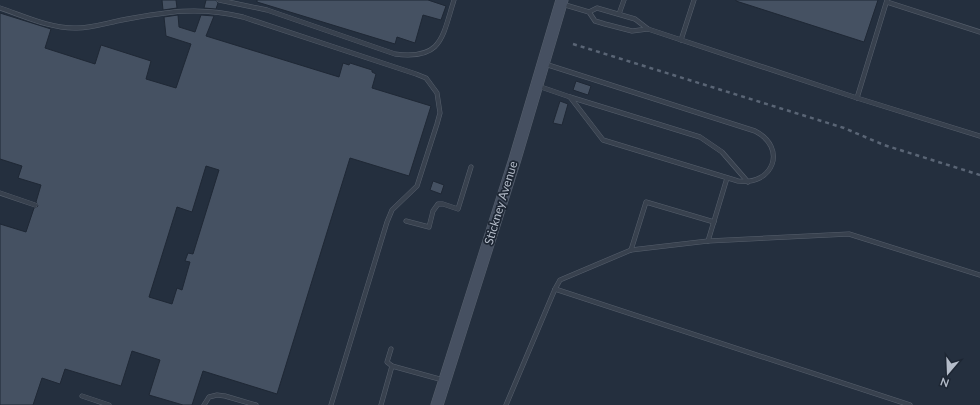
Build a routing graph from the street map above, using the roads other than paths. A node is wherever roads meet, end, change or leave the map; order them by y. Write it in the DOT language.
graph roads {
  1 [pos="219,0"];
  2 [pos="454,0"];
  3 [pos="624,0"];
  4 [pos="694,0"];
  5 [pos="887,1"];
  6 [pos="561,2"];
  7 [pos="0,8"];
  8 [pos="588,12"];
  9 [pos="619,14"];
  10 [pos="648,29"];
  11 [pos="980,32"];
  12 [pos="681,40"];
  13 [pos="543,63"];
  14 [pos="536,85"];
  15 [pos="570,96"];
  16 [pos="857,98"];
  17 [pos="980,136"];
  18 [pos="471,167"];
  19 [pos="727,178"];
  20 [pos="748,183"];
  21 [pos="0,193"];
  22 [pos="35,205"];
  23 [pos="406,220"];
  24 [pos="714,222"];
  25 [pos="708,241"];
  26 [pos="632,250"];
  27 [pos="980,275"];
  28 [pos="555,289"];
  29 [pos="391,349"];
  30 [pos="392,366"];
  31 [pos="445,381"];
  32 [pos="82,396"];
  33 [pos="109,405"];
  34 [pos="204,405"];
  35 [pos="256,405"];
  36 [pos="331,405"];
  37 [pos="381,405"];
  38 [pos="437,405"];
  39 [pos="506,405"];
  40 [pos="910,405"];
  1 -- 2 [label="lane"];
  3 -- 9 [label="lane"];
  4 -- 12 [label="lane"];
  5 -- 11 [label="lane"];
  5 -- 16 [label="lane"];
  6 -- 8 [label="lane"];
  6 -- 13 [label="street, Stickney Avenue"];
  7 -- 36 [label="lane"];
  8 -- 9 [label="lane"];
  8 -- 10 [label="lane"];
  9 -- 10 [label="lane"];
  10 -- 12 [label="lane"];
  12 -- 16 [label="lane"];
  13 -- 14 [label="street, Stickney Avenue"];
  13 -- 20 [label="lane"];
  14 -- 15 [label="lane"];
  14 -- 31 [label="street, Stickney Avenue"];
  15 -- 19 [label="lane"];
  15 -- 20 [label="lane"];
  16 -- 17 [label="lane"];
  18 -- 23 [label="lane"];
  19 -- 20 [label="lane"];
  19 -- 24 [label="lane"];
  21 -- 22 [label="lane"];
  24 -- 25 [label="lane"];
  24 -- 26 [label="lane"];
  25 -- 26 [label="lane"];
  25 -- 27 [label="lane"];
  26 -- 28 [label="lane"];
  28 -- 39 [label="lane"];
  28 -- 40 [label="lane"];
  29 -- 30 [label="lane"];
  30 -- 31 [label="lane"];
  30 -- 37 [label="lane"];
  31 -- 38 [label="street, Stickney Avenue"];
  32 -- 33 [label="lane"];
  34 -- 35 [label="lane"];
}
